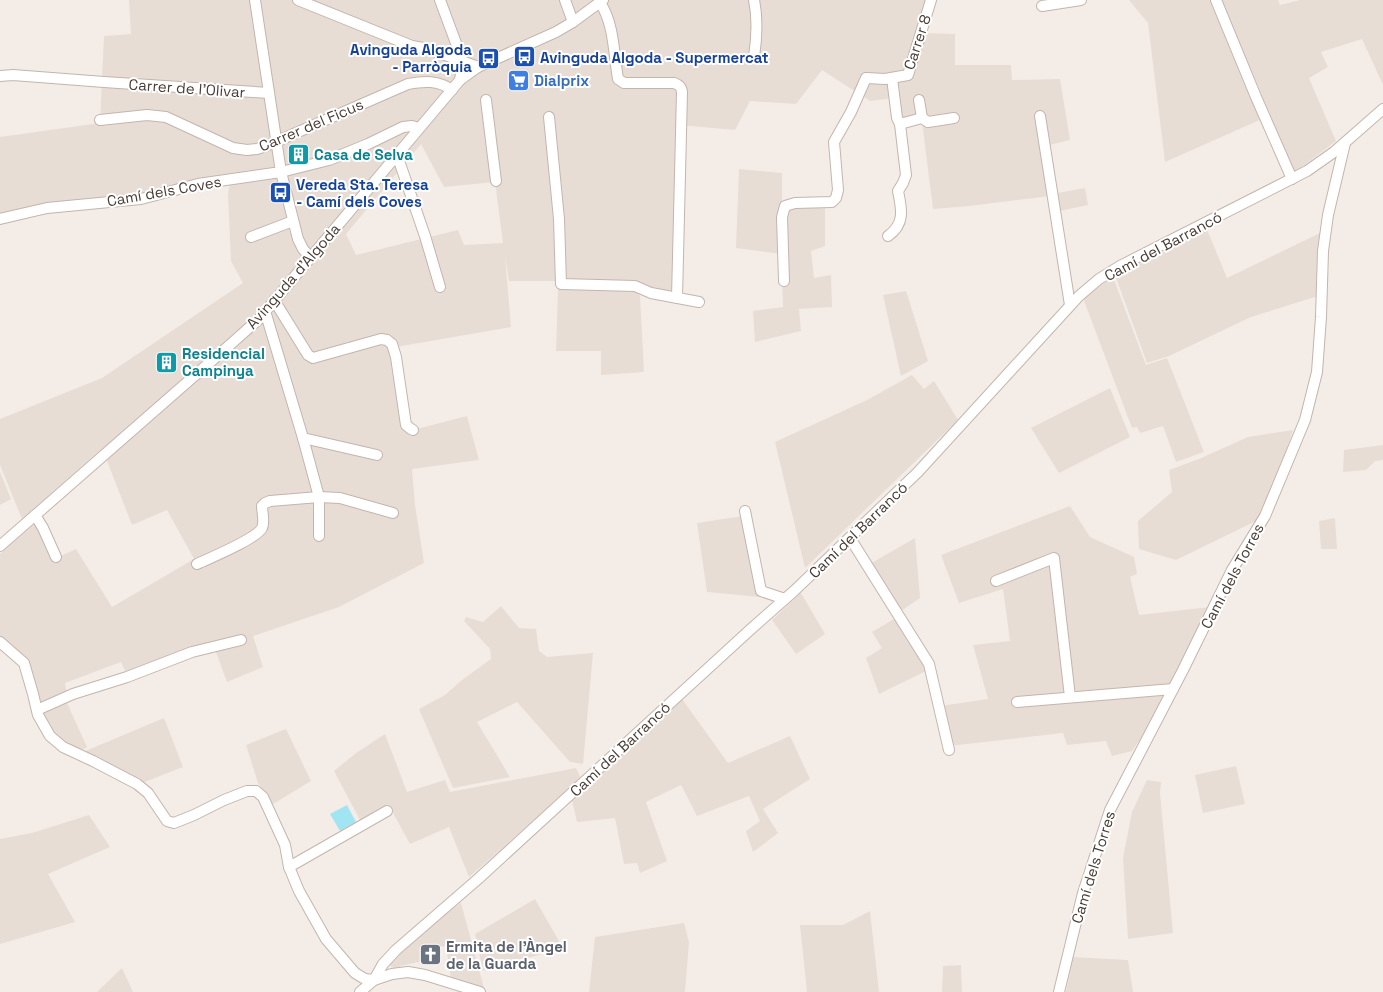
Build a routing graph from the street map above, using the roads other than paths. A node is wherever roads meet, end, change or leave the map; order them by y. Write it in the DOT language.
graph roads {
  1 [pos="255,0"];
  2 [pos="298,0"];
  3 [pos="440,0"];
  4 [pos="565,0"];
  5 [pos="754,0"];
  6 [pos="931,0"];
  7 [pos="1081,0"];
  8 [pos="1216,0"];
  9 [pos="602,1"];
  10 [pos="1042,6"];
  11 [pos="573,22"];
  12 [pos="754,57"];
  13 [pos="463,62"];
  14 [pos="478,67"];
  15 [pos="0,76"];
  16 [pos="892,78"];
  17 [pos="460,80"];
  18 [pos="452,90"];
  19 [pos="269,93"];
  20 [pos="486,100"];
  21 [pos="919,100"];
  22 [pos="1383,109"];
  23 [pos="1040,116"];
  24 [pos="549,117"];
  25 [pos="922,118"];
  26 [pos="954,118"];
  27 [pos="100,120"];
  28 [pos="900,124"];
  29 [pos="419,128"];
  30 [pos="276,141"];
  31 [pos="1345,143"];
  32 [pos="397,154"];
  33 [pos="281,172"];
  34 [pos="1292,179"];
  35 [pos="496,181"];
  36 [pos="0,219"];
  37 [pos="292,221"];
  38 [pos="888,236"];
  39 [pos="251,237"];
  40 [pos="310,257"];
  41 [pos="784,281"];
  42 [pos="440,287"];
  43 [pos="677,298"];
  44 [pos="274,300"];
  45 [pos="699,302"];
  46 [pos="1070,305"];
  47 [pos="265,311"];
  48 [pos="413,430"];
  49 [pos="303,438"];
  50 [pos="377,455"];
  51 [pos="319,497"];
  52 [pos="745,511"];
  53 [pos="393,513"];
  54 [pos="35,515"];
  55 [pos="319,536"];
  56 [pos="850,538"];
  57 [pos="0,546"];
  58 [pos="56,558"];
  59 [pos="197,564"];
  60 [pos="996,581"];
  61 [pos="785,599"];
  62 [pos="240,640"];
  63 [pos="0,642"];
  64 [pos="1173,689"];
  65 [pos="1070,697"];
  66 [pos="1017,702"];
  67 [pos="36,710"];
  68 [pos="949,750"];
  69 [pos="387,811"];
  70 [pos="289,867"];
  71 [pos="374,980"];
  72 [pos="360,992"];
  73 [pos="480,992"];
  74 [pos="1059,992"];
  1 -- 19 [label="street"];
  2 -- 13 [label="street"];
  3 -- 13 [label="street"];
  4 -- 11 [label="street"];
  5 -- 12 [label="street"];
  6 -- 16 [label="street, Carrer 8"];
  7 -- 10 [label="street"];
  8 -- 34 [label="street"];
  9 -- 11 [label="street, Avinguda d'Algoda"];
  9 -- 43 [label="street"];
  11 -- 14 [label="street, Avinguda d'Algoda"];
  13 -- 14 [label="street"];
  13 -- 17 [label="street"];
  14 -- 17 [label="street, Avinguda d'Algoda"];
  15 -- 19 [label="street, Carrer de l'Olivar"];
  16 -- 28 [label="street"];
  16 -- 41 [label="street, Carrer 8"];
  17 -- 18 [label="street, Avinguda d'Algoda"];
  18 -- 29 [label="street, Avinguda d'Algoda"];
  18 -- 30 [label="street, Carrer del Ficus"];
  19 -- 30 [label="street"];
  20 -- 35 [label="street"];
  21 -- 25 [label="street"];
  22 -- 31 [label="street, Camí del Barrancó"];
  23 -- 46 [label="street"];
  24 -- 43 [label="street"];
  25 -- 26 [label="street"];
  25 -- 28 [label="street"];
  27 -- 30 [label="street, Carrer del Ficus"];
  28 -- 38 [label="street"];
  29 -- 32 [label="street, Avinguda d'Algoda"];
  29 -- 33 [label="street, Camí dels Coves"];
  30 -- 33 [label="street"];
  31 -- 34 [label="street, Camí del Barrancó"];
  31 -- 64 [label="street, Camí dels Torres"];
  32 -- 40 [label="street, Avinguda d'Algoda"];
  32 -- 42 [label="street"];
  33 -- 36 [label="street, Camí dels Coves"];
  33 -- 37 [label="street"];
  34 -- 46 [label="street, Camí del Barrancó"];
  37 -- 39 [label="street"];
  37 -- 40 [label="street"];
  40 -- 44 [label="street, Avinguda d'Algoda"];
  43 -- 45 [label="street"];
  44 -- 47 [label="street, Avinguda d'Algoda"];
  44 -- 48 [label="street"];
  46 -- 56 [label="street, Camí del Barrancó"];
  47 -- 49 [label="street"];
  47 -- 54 [label="street, Avinguda d'Algoda"];
  49 -- 50 [label="street"];
  49 -- 51 [label="street"];
  51 -- 53 [label="street"];
  51 -- 55 [label="street"];
  51 -- 59 [label="street"];
  52 -- 61 [label="street"];
  54 -- 57 [label="street, Avinguda d'Algoda"];
  54 -- 58 [label="street"];
  56 -- 61 [label="street, Camí del Barrancó"];
  56 -- 68 [label="street"];
  60 -- 65 [label="street"];
  61 -- 71 [label="street, Camí del Barrancó"];
  62 -- 67 [label="street"];
  63 -- 67 [label="street"];
  64 -- 65 [label="street"];
  64 -- 74 [label="street, Camí dels Torres"];
  65 -- 66 [label="street"];
  67 -- 70 [label="street"];
  69 -- 70 [label="street"];
  70 -- 71 [label="street"];
  71 -- 72 [label="street, Camí del Barrancó"];
  71 -- 73 [label="street"];
}
